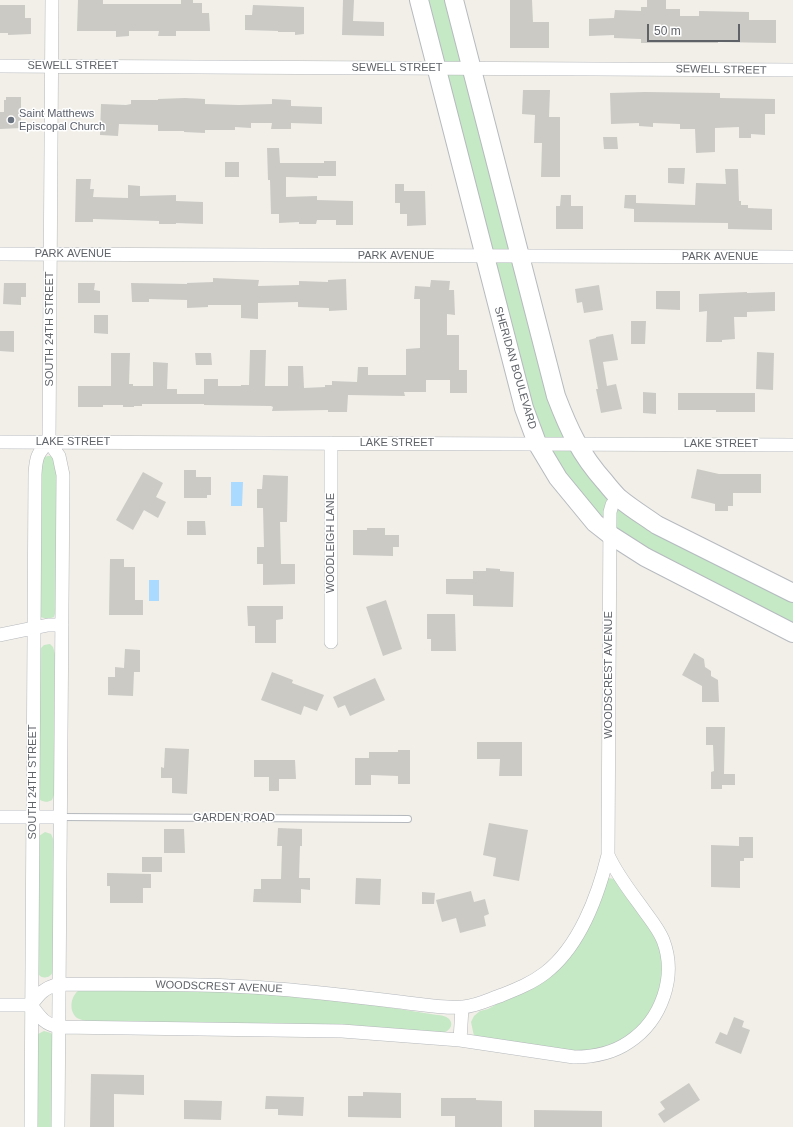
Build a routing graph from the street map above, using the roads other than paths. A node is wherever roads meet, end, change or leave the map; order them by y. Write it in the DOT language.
graph roads {
  1 [pos="52,0"];
  2 [pos="419,0"];
  3 [pos="454,0"];
  4 [pos="0,66"];
  5 [pos="52,66"];
  6 [pos="436,68"];
  7 [pos="472,68"];
  8 [pos="793,70"];
  9 [pos="0,254"];
  10 [pos="50,254"];
  11 [pos="484,256"];
  12 [pos="520,256"];
  13 [pos="793,257"];
  14 [pos="0,442"];
  15 [pos="49,442"];
  16 [pos="331,443"];
  17 [pos="537,443"];
  18 [pos="576,444"];
  19 [pos="793,445"];
  20 [pos="618,497"];
  21 [pos="609,534"];
  22 [pos="793,593"];
  23 [pos="62,625"];
  24 [pos="33,628"];
  25 [pos="793,633"];
  26 [pos="0,635"];
  27 [pos="331,642"];
  28 [pos="0,817"];
  29 [pos="33,817"];
  30 [pos="60,817"];
  31 [pos="408,819"];
  32 [pos="608,855"];
  33 [pos="59,984"];
  34 [pos="0,1005"];
  35 [pos="31,1005"];
  36 [pos="462,1008"];
  37 [pos="59,1027"];
  38 [pos="460,1040"];
  39 [pos="31,1127"];
  40 [pos="58,1127"];
  1 -- 5 [label="street, SOUTH 24TH STREET"];
  2 -- 6 [label="main road, SHERIDAN BOULEVARD"];
  3 -- 7 [label="main road"];
  4 -- 5 [label="street, SEWELL STREET"];
  5 -- 6 [label="street, SEWELL STREET"];
  5 -- 10 [label="street, SOUTH 24TH STREET"];
  6 -- 7 [label="street, SEWELL STREET"];
  6 -- 11 [label="main road, SHERIDAN BOULEVARD"];
  7 -- 8 [label="street, SEWELL STREET"];
  7 -- 12 [label="main road"];
  9 -- 10 [label="street, PARK AVENUE"];
  10 -- 11 [label="street, PARK AVENUE"];
  10 -- 15 [label="street, SOUTH 24TH STREET"];
  11 -- 12 [label="street, PARK AVENUE"];
  11 -- 17 [label="main road, SHERIDAN BOULEVARD"];
  12 -- 13 [label="street, PARK AVENUE"];
  12 -- 18 [label="main road"];
  14 -- 15 [label="street, LAKE STREET"];
  15 -- 16 [label="street, LAKE STREET"];
  15 -- 23 [label="street"];
  15 -- 24 [label="street, SOUTH 24TH STREET"];
  16 -- 17 [label="street, LAKE STREET"];
  16 -- 27 [label="street, WOODLEIGH LANE"];
  17 -- 18 [label="street, LAKE STREET"];
  17 -- 21 [label="main road, SHERIDAN BOULEVARD"];
  18 -- 19 [label="street, LAKE STREET"];
  18 -- 20 [label="main road"];
  20 -- 21 [label="street, WOODSCREST AVENUE"];
  20 -- 22 [label="main road"];
  21 -- 25 [label="main road, SHERIDAN BOULEVARD"];
  21 -- 32 [label="street, WOODSCREST AVENUE"];
  23 -- 24 [label="street"];
  23 -- 30 [label="street"];
  24 -- 26 [label="street"];
  24 -- 29 [label="street, SOUTH 24TH STREET"];
  28 -- 29 [label="street"];
  29 -- 30 [label="street"];
  29 -- 35 [label="street, SOUTH 24TH STREET"];
  30 -- 31 [label="lane, GARDEN ROAD"];
  30 -- 33 [label="street"];
  32 -- 36 [label="street, WOODSCREST AVENUE"];
  32 -- 38 [label="street, WOODSCREST AVENUE"];
  33 -- 35 [label="street, WOODSCREST AVENUE"];
  33 -- 36 [label="street, WOODSCREST AVENUE"];
  33 -- 37 [label="street"];
  34 -- 35 [label="street"];
  35 -- 37 [label="street, WOODSCREST AVENUE"];
  35 -- 39 [label="street, SOUTH 24TH STREET"];
  36 -- 38 [label="street"];
  37 -- 38 [label="street, WOODSCREST AVENUE"];
  37 -- 40 [label="street"];
}
